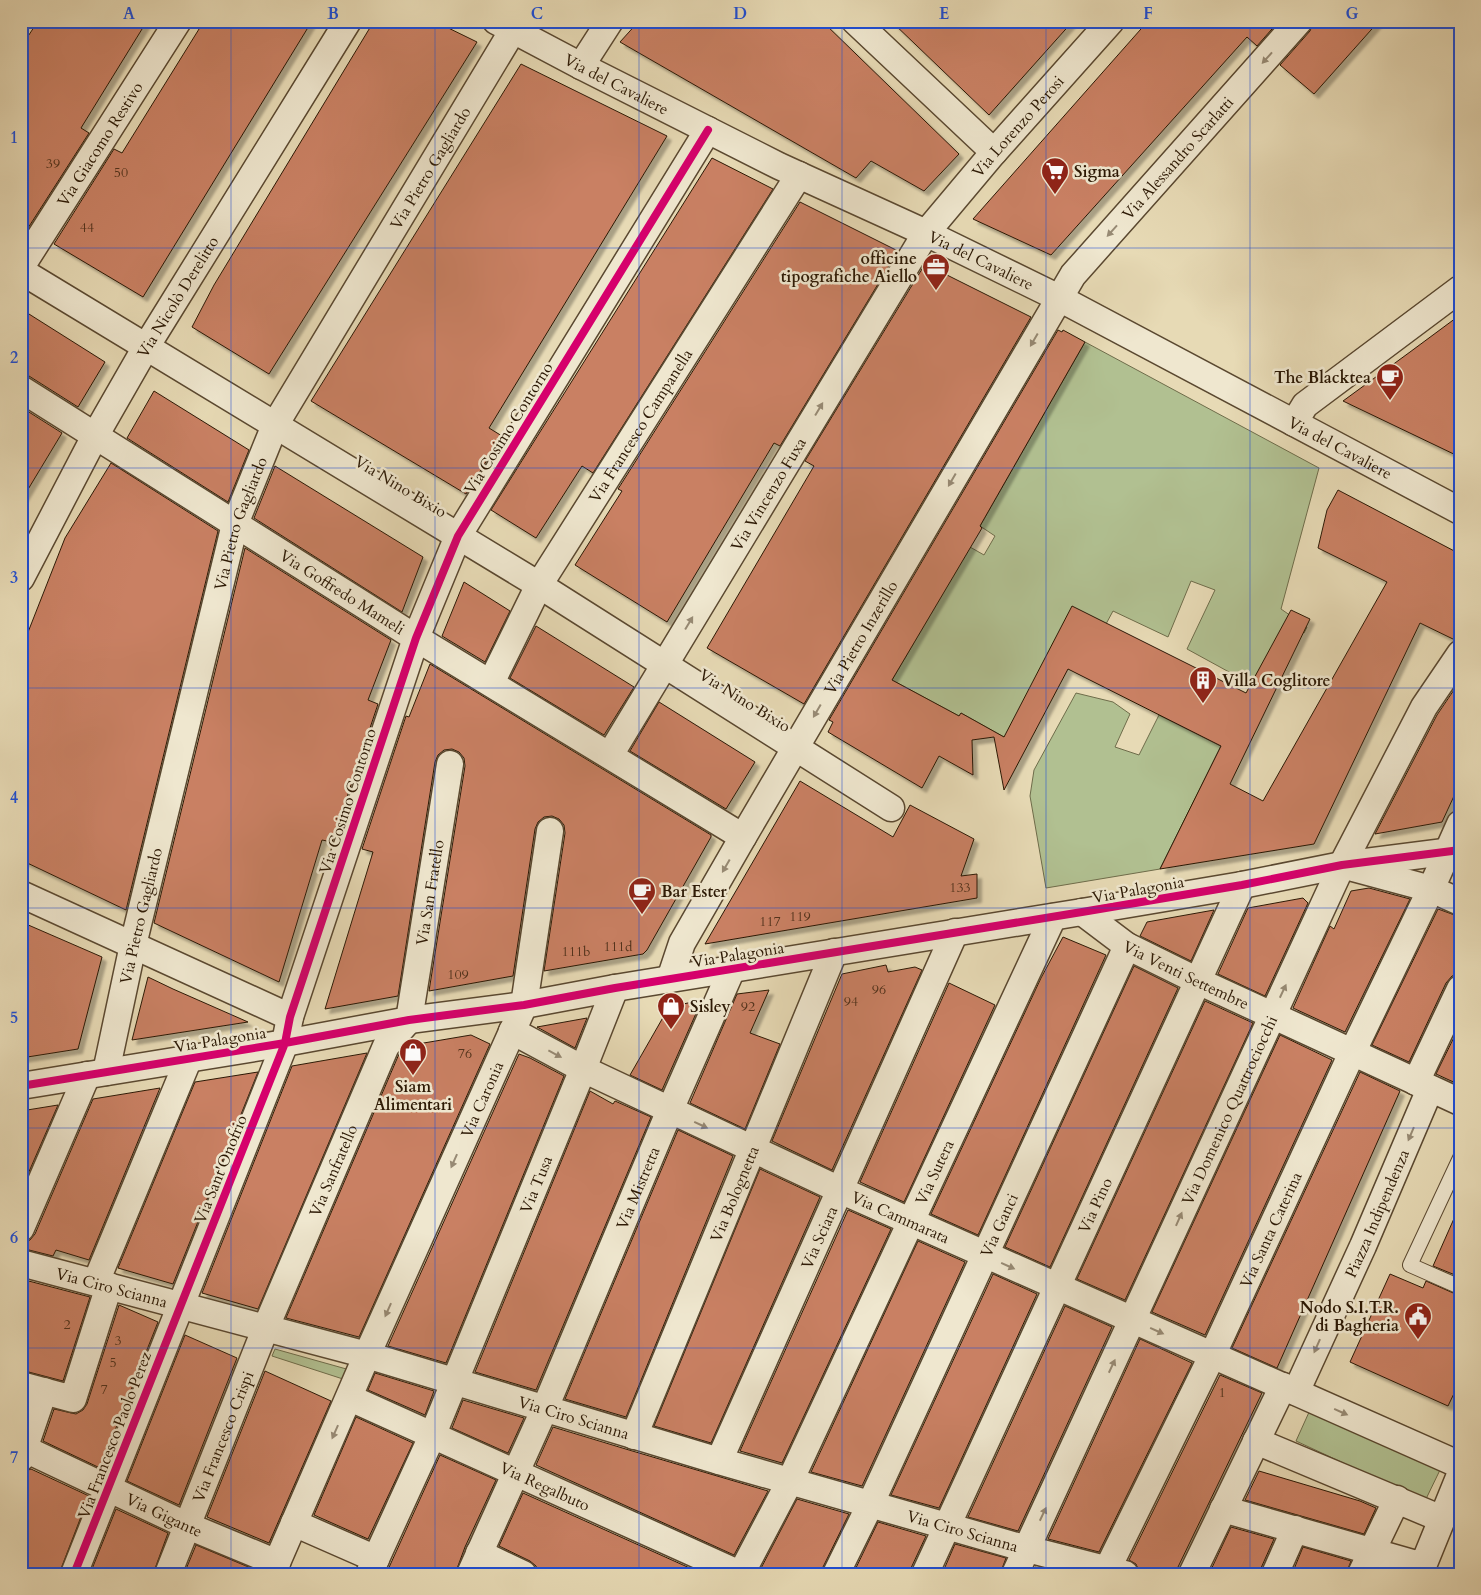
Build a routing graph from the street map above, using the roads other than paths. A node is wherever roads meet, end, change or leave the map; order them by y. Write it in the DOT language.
graph roads {
  1 [pos="178,21"];
  2 [pos="348,21"];
  3 [pos="610,21"];
  4 [pos="855,21"];
  5 [pos="1111,21"];
  6 [pos="1299,21"];
  7 [pos="504,26"];
  8 [pos="581,66"];
  9 [pos="708,130"];
  10 [pos="994,152"];
  11 [pos="799,175"];
  12 [pos="926,232"];
  13 [pos="21,267"];
  14 [pos="21,271"];
  15 [pos="1460,289"];
  16 [pos="1059,298"];
  17 [pos="146,347"];
  18 [pos="21,388"];
  19 [pos="1294,423"];
  20 [pos="274,425"];
  21 [pos="95,436"];
  22 [pos="1460,511"];
  23 [pos="235,524"];
  24 [pos="458,536"];
  25 [pos="21,578"];
  26 [pos="539,585"];
  27 [pos="416,638"];
  28 [pos="1460,654"];
  29 [pos="664,665"];
  30 [pos="491,683"];
  31 [pos="796,748"];
  32 [pos="610,755"];
  33 [pos="450,764"];
  34 [pos="891,808"];
  35 [pos="1460,824"];
  36 [pos="550,831"];
  37 [pos="743,837"];
  38 [pos="1453,851"];
  39 [pos="1342,865"];
  40 [pos="1242,885"];
  41 [pos="1431,890"];
  42 [pos="21,894"];
  43 [pos="1460,902"];
  44 [pos="1082,912"];
  45 [pos="1053,917"];
  46 [pos="955,932"];
  47 [pos="133,945"];
  48 [pos="1126,946"];
  49 [pos="834,952"];
  50 [pos="732,969"];
  51 [pos="670,979"];
  52 [pos="1198,981"];
  53 [pos="615,988"];
  54 [pos="1460,989"];
  55 [pos="524,1005"];
  56 [pos="1271,1015"];
  57 [pos="290,1018"];
  58 [pos="409,1020"];
  59 [pos="512,1031"];
  60 [pos="285,1043"];
  61 [pos="1352,1052"];
  62 [pos="190,1058"];
  63 [pos="583,1069"];
  64 [pos="96,1074"];
  65 [pos="21,1086"];
  66 [pos="1423,1086"];
  67 [pos="1460,1102"];
  68 [pos="670,1110"];
  69 [pos="752,1149"];
  70 [pos="1460,1158"];
  71 [pos="840,1190"];
  72 [pos="911,1222"];
  73 [pos="21,1228"];
  74 [pos="985,1255"];
  75 [pos="21,1263"];
  76 [pos="103,1284"];
  77 [pos="1057,1287"];
  78 [pos="1460,1287"];
  79 [pos="179,1306"];
  80 [pos="1133,1321"];
  81 [pos="266,1327"];
  82 [pos="367,1355"];
  83 [pos="1212,1356"];
  84 [pos="455,1381"];
  85 [pos="32,1388"];
  86 [pos="1290,1389"];
  87 [pos="350,1398"];
  88 [pos="545,1408"];
  89 [pos="433,1434"];
  90 [pos="634,1436"];
  91 [pos="1256,1441"];
  92 [pos="23,1454"];
  93 [pos="719,1461"];
  94 [pos="1460,1465"];
  95 [pos="516,1472"];
  96 [pos="1460,1475"];
  97 [pos="790,1481"];
  98 [pos="108,1488"];
  99 [pos="1397,1499"];
  100 [pos="870,1504"];
  101 [pos="1223,1509"];
  102 [pos="1442,1519"];
  103 [pos="294,1523"];
  104 [pos="188,1526"];
  105 [pos="948,1526"];
  106 [pos="1296,1529"];
  107 [pos="1027,1549"];
  108 [pos="1366,1562"];
  109 [pos="475,1564"];
  110 [pos="372,1567"];
  111 [pos="275,1568"];
  112 [pos="1113,1572"];
  113 [pos="74,1574"];
  114 [pos="168,1574"];
  115 [pos="523,1574"];
  116 [pos="741,1574"];
  117 [pos="836,1574"];
  118 [pos="925,1574"];
  119 [pos="1015,1574"];
  120 [pos="1192,1574"];
  121 [pos="1275,1574"];
  1 -- 13 [label="street, Via Giacomo Restivo"];
  2 -- 17 [label="street, Via Nicolò Derelitto"];
  3 -- 8 [label="street"];
  4 -- 10 [label="street"];
  5 -- 10 [label="street, Via Lorenzo Perosi"];
  6 -- 16 [label="street, Via Alessandro Scarlatti, one-way"];
  7 -- 8 [label="street, Via del Cavaliere"];
  7 -- 20 [label="street, Via Pietro Gagliardo"];
  8 -- 9 [label="street, Via del Cavaliere"];
  9 -- 11 [label="street, Via del Cavaliere"];
  9 -- 24 [label="street, Via Cosimo Contorno"];
  10 -- 12 [label="street, Via Lorenzo Perosi"];
  11 -- 12 [label="street, Via del Cavaliere"];
  11 -- 26 [label="street, Via Francesco Campanella"];
  12 -- 16 [label="street, Via del Cavaliere"];
  29 -- 12 [label="street, Via Vincenzo Fuxa, one-way"];
  14 -- 17 [label="street, Via Nino Bixio"];
  15 -- 19 [label="street"];
  16 -- 19 [label="street, Via del Cavaliere"];
  16 -- 31 [label="street, Via Pietro Inzerillo, one-way"];
  17 -- 20 [label="street, Via Nino Bixio"];
  17 -- 21 [label="street, Via Nicolò Derelitto"];
  18 -- 21 [label="street, Via Goffredo Mameli"];
  19 -- 22 [label="street, Via del Cavaliere"];
  20 -- 23 [label="street, Via Pietro Gagliardo"];
  20 -- 24 [label="street, Via Nino Bixio"];
  21 -- 23 [label="street, Via Goffredo Mameli"];
  21 -- 25 [label="street, Via Nicolò Derelitto"];
  23 -- 27 [label="street, Via Goffredo Mameli"];
  23 -- 47 [label="street, Via Pietro Gagliardo"];
  24 -- 26 [label="street, Via Nino Bixio"];
  24 -- 27 [label="street, Via Cosimo Contorno"];
  26 -- 29 [label="street, Via Nino Bixio"];
  26 -- 30 [label="street, Via Francesco Campanella"];
  27 -- 30 [label="street, Via Goffredo Mameli"];
  27 -- 57 [label="street, Via Cosimo Contorno"];
  28 -- 39 [label="street, Via Domenico Quattrociocchi"];
  29 -- 31 [label="street, Via Nino Bixio"];
  29 -- 32 [label="street, Via Vincenzo Fuxa"];
  30 -- 32 [label="street, Via Goffredo Mameli"];
  31 -- 34 [label="street, Via Nino Bixio"];
  31 -- 37 [label="street, Via Pietro Inzerillo"];
  32 -- 37 [label="street, Via Goffredo Mameli"];
  33 -- 58 [label="street, Via San Fratello"];
  35 -- 38 [label="street, Via Santa Caterina"];
  36 -- 55 [label="street, Via Caronia"];
  37 -- 51 [label="street, Via Pietro Inzerillo, one-way"];
  38 -- 39 [label="street, Via Palagonia"];
  38 -- 41 [label="street, Via Santa Caterina"];
  39 -- 40 [label="street, Via Palagonia"];
  39 -- 41 [label="street"];
  56 -- 39 [label="street, Via Domenico Quattrociocchi, one-way"];
  40 -- 44 [label="street, Via Palagonia"];
  40 -- 52 [label="street, Via Pino"];
  41 -- 43 [label="street"];
  41 -- 61 [label="street, Via Santa Caterina"];
  42 -- 47 [label="street"];
  44 -- 45 [label="street, Via Palagonia"];
  44 -- 48 [label="street, Via Venti Settembre"];
  45 -- 46 [label="street, Via Palagonia"];
  45 -- 72 [label="street, Via Sutera"];
  46 -- 49 [label="street, Via Palagonia"];
  46 -- 71 [label="street, Via Sciara"];
  47 -- 57 [label="street"];
  47 -- 64 [label="street, Via Pietro Gagliardo"];
  48 -- 52 [label="street, Via Venti Settembre"];
  48 -- 74 [label="street, Via Ganci"];
  49 -- 50 [label="street, Via Palagonia"];
  49 -- 69 [label="street, Via Bolognetta"];
  50 -- 51 [label="street, Via Palagonia"];
  50 -- 68 [label="street, Via Mistretta"];
  51 -- 53 [label="street, Via Palagonia"];
  52 -- 56 [label="street, Via Venti Settembre"];
  52 -- 77 [label="street, Via Pino"];
  53 -- 55 [label="street, Via Palagonia"];
  53 -- 63 [label="street, Via Tusa"];
  54 -- 66 [label="street, Piazza Indipendenza"];
  55 -- 58 [label="street, Via Palagonia"];
  55 -- 59 [label="street, Via Caronia"];
  56 -- 61 [label="street, Via Venti Settembre"];
  80 -- 56 [label="street, Via Domenico Quattrociocchi, one-way"];
  57 -- 60 [label="street, Via Cosimo Contorno"];
  58 -- 60 [label="street, Via Palagonia"];
  58 -- 81 [label="street, Via Sanfratello"];
  59 -- 63 [label="street, Via Cammarata, one-way"];
  59 -- 82 [label="street, Via Caronia, one-way"];
  60 -- 62 [label="street, Via Palagonia"];
  60 -- 79 [label="street, Via Sant'Onofrio"];
  61 -- 66 [label="street, Via Venti Settembre"];
  61 -- 83 [label="street, Via Santa Caterina"];
  62 -- 64 [label="street, Via Palagonia"];
  62 -- 76 [label="street"];
  63 -- 68 [label="street, Via Cammarata"];
  63 -- 84 [label="street, Via Tusa"];
  64 -- 65 [label="street, Via Palagonia"];
  64 -- 73 [label="street, Via Pietro Gagliardo"];
  66 -- 67 [label="street, Via Venti Settembre"];
  66 -- 86 [label="street, Piazza Indipendenza, one-way"];
  68 -- 69 [label="street, Via Cammarata, one-way"];
  68 -- 88 [label="street, Via Mistretta"];
  69 -- 71 [label="street, Via Cammarata"];
  69 -- 90 [label="street, Via Bolognetta"];
  70 -- 78 [label="lane"];
  71 -- 72 [label="street, Via Cammarata"];
  71 -- 93 [label="street, Via Sciara"];
  72 -- 74 [label="street, Via Cammarata"];
  72 -- 97 [label="street, Via Sutera"];
  74 -- 77 [label="street, Via Cammarata, one-way"];
  74 -- 100 [label="street, Via Ganci"];
  75 -- 76 [label="street, Via Ciro Scianna"];
  76 -- 79 [label="street, Via Ciro Scianna"];
  76 -- 85 [label="street"];
  77 -- 80 [label="street, Via Cammarata"];
  77 -- 105 [label="street, Via Pino"];
  79 -- 81 [label="street, Via Ciro Scianna"];
  79 -- 98 [label="street, Via Francesco Paolo Perez"];
  80 -- 83 [label="street, Via Cammarata, one-way"];
  107 -- 80 [label="street, Via Domenico Quattrociocchi, one-way"];
  81 -- 82 [label="street, Via Ciro Scianna"];
  81 -- 104 [label="street, Via Francesco Crispi"];
  82 -- 84 [label="street, Via Ciro Scianna"];
  82 -- 87 [label="street, Via Caronia"];
  83 -- 86 [label="street, Via Cammarata"];
  83 -- 112 [label="street, Via Santa Caterina"];
  84 -- 88 [label="street, Via Ciro Scianna"];
  84 -- 89 [label="street, Via Tusa"];
  85 -- 92 [label="street"];
  86 -- 91 [label="street, Piazza Indipendenza"];
  86 -- 94 [label="street, Via Cammarata, one-way"];
  87 -- 89 [label="street, Via Regalbuto"];
  87 -- 103 [label="street, Via Caronia, one-way"];
  88 -- 90 [label="street, Via Ciro Scianna"];
  88 -- 95 [label="street, Via Mistretta"];
  89 -- 95 [label="street, Via Regalbuto"];
  89 -- 110 [label="street, Via Tusa"];
  90 -- 93 [label="street, Via Ciro Scianna"];
  91 -- 99 [label="street"];
  91 -- 101 [label="street, Piazza Indipendenza"];
  92 -- 98 [label="street, Via Gigante"];
  93 -- 97 [label="street, Via Ciro Scianna"];
  95 -- 109 [label="street, Via Mistretta"];
  95 -- 116 [label="street, Via Regalbuto"];
  96 -- 102 [label="street"];
  97 -- 100 [label="street, Via Ciro Scianna"];
  97 -- 116 [label="street, Via Sutera"];
  98 -- 104 [label="street, Via Gigante"];
  98 -- 113 [label="street, Via Francesco Paolo Perez"];
  99 -- 102 [label="street"];
  99 -- 108 [label="street"];
  100 -- 105 [label="street, Via Ciro Scianna"];
  100 -- 117 [label="street, Via Ganci"];
  101 -- 106 [label="street"];
  101 -- 120 [label="street, Piazza Indipendenza"];
  102 -- 108 [label="street"];
  103 -- 110 [label="street"];
  103 -- 111 [label="street, Via Caronia"];
  104 -- 111 [label="street, Via Gigante"];
  104 -- 114 [label="street, Via Francesco Crispi"];
  105 -- 107 [label="street, Via Ciro Scianna"];
  105 -- 118 [label="street, Via Pino"];
  106 -- 108 [label="street"];
  106 -- 121 [label="street"];
  107 -- 112 [label="street, Via Ciro Scianna"];
  107 -- 119 [label="street, Via Domenico Quattrociocchi"];
  109 -- 115 [label="street"];
}
